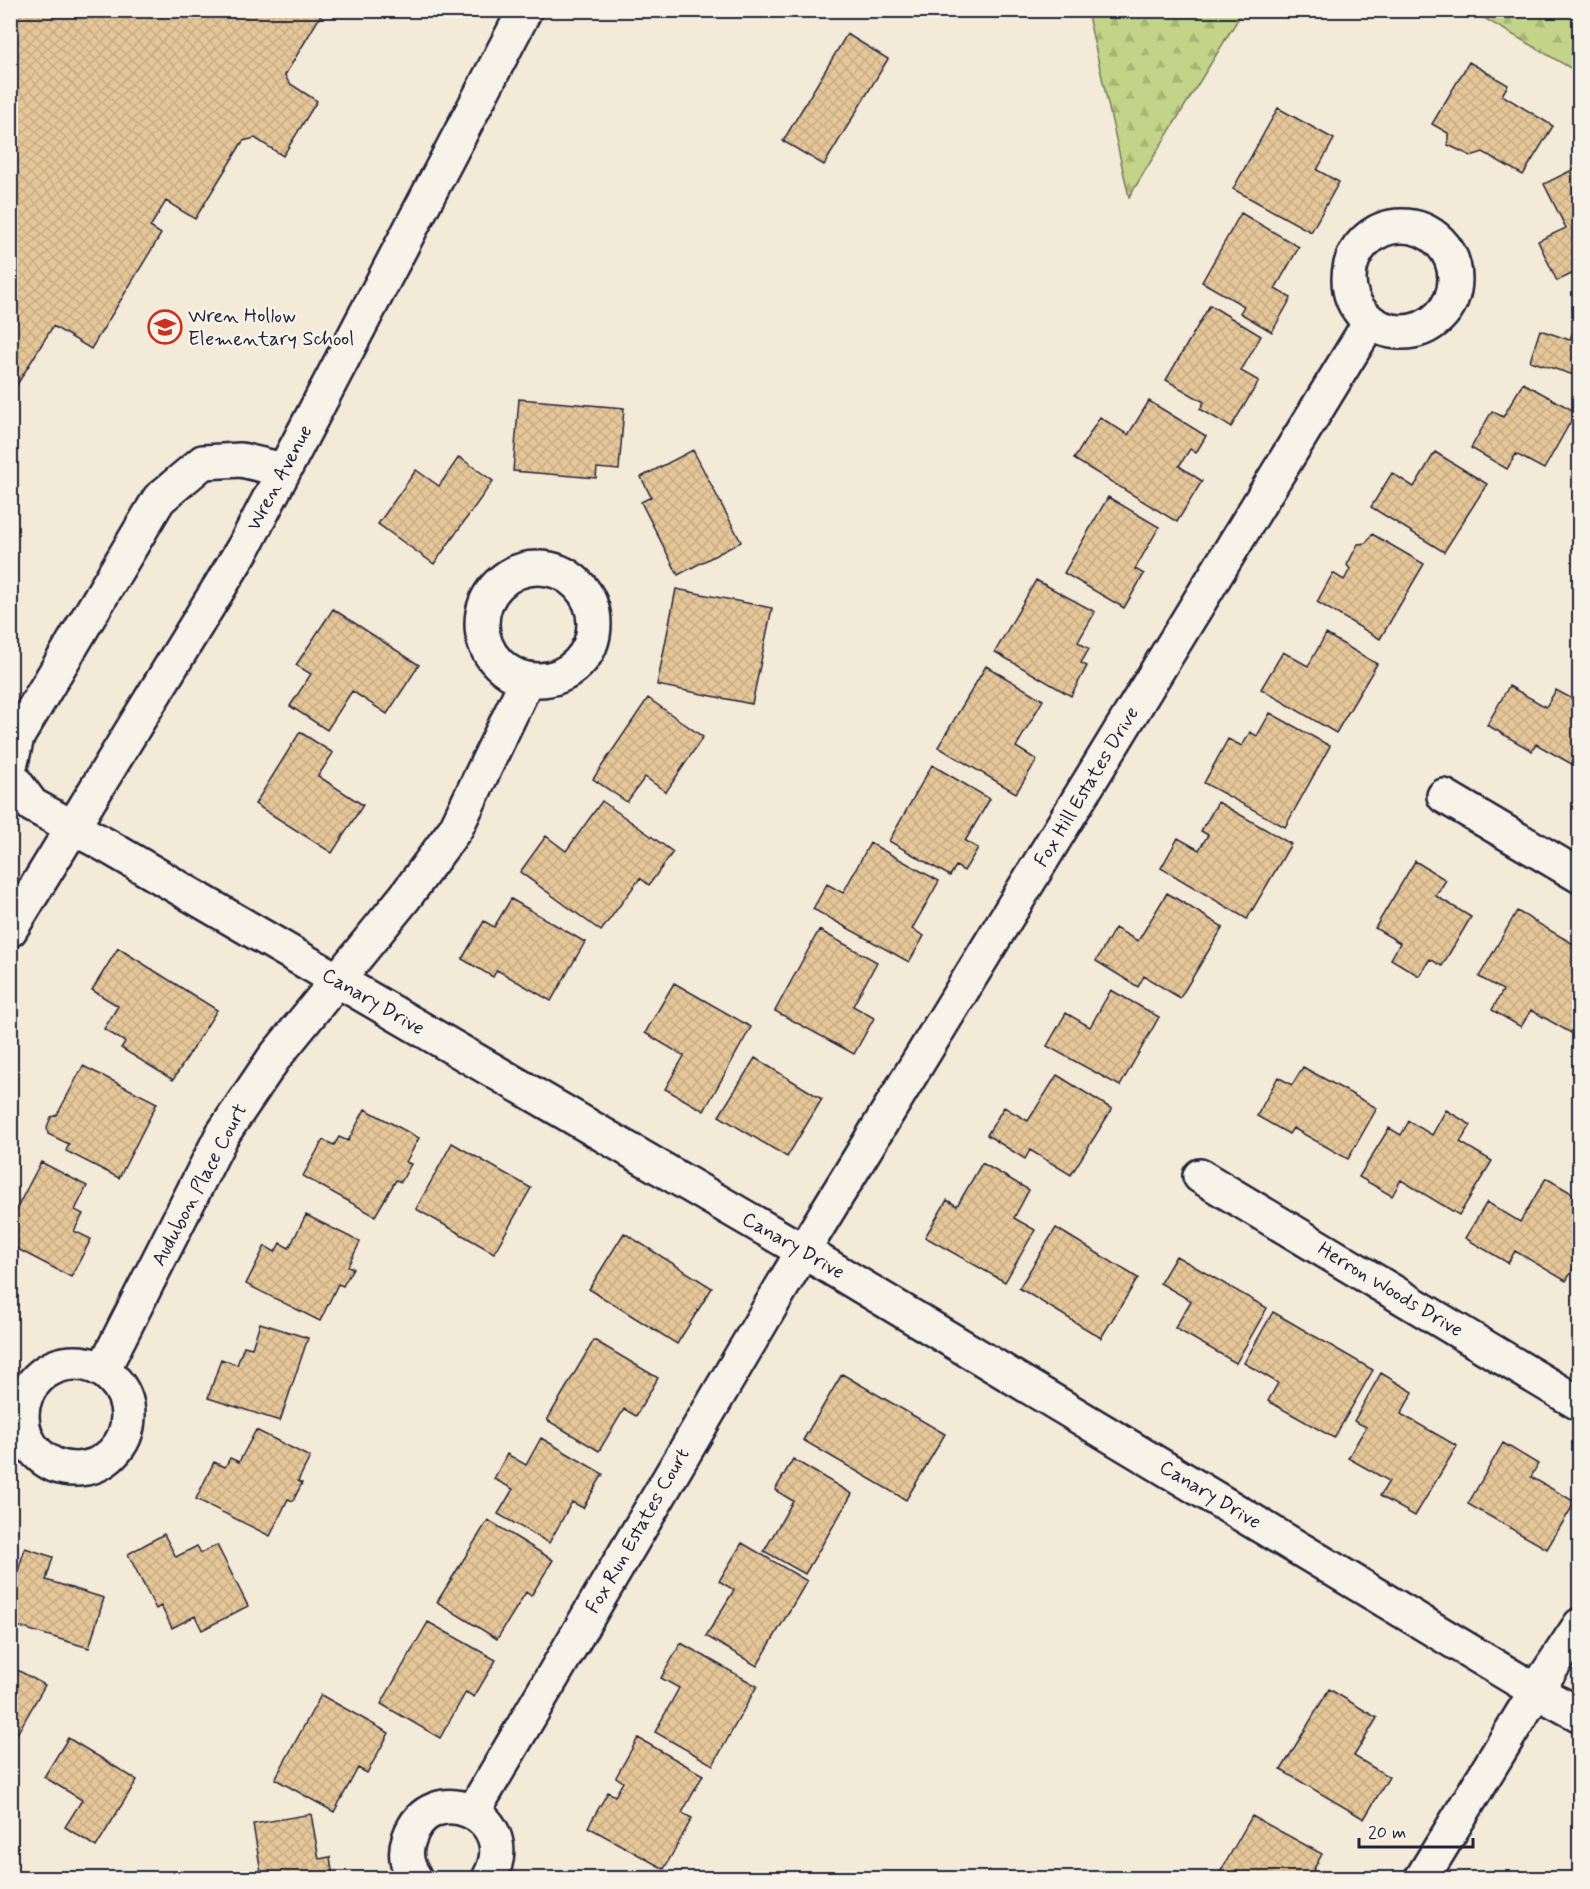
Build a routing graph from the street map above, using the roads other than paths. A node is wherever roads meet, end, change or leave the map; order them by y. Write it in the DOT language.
graph roads {
  1 [pos="525,10"];
  2 [pos="1370,322"];
  3 [pos="284,470"];
  4 [pos="527,680"];
  5 [pos="10,767"];
  6 [pos="10,775"];
  7 [pos="1444,796"];
  8 [pos="74,826"];
  9 [pos="1580,876"];
  10 [pos="10,930"];
  11 [pos="338,982"];
  12 [pos="1200,1176"];
  13 [pos="803,1251"];
  14 [pos="103,1370"];
  15 [pos="1580,1404"];
  16 [pos="1580,1625"];
  17 [pos="1536,1691"];
  18 [pos="1580,1715"];
  19 [pos="473,1812"];
  20 [pos="415,1878"];
  21 [pos="489,1878"];
  22 [pos="1422,1878"];
  1 -- 3 [label="street, Wren Avenue"];
  2 -- 13 [label="street, Fox Hill Estates Drive"];
  3 -- 5 [label="street"];
  3 -- 8 [label="street, Wren Avenue"];
  4 -- 11 [label="street, Audubon Place Court"];
  6 -- 8 [label="street, Canary Drive"];
  7 -- 9 [label="street"];
  8 -- 10 [label="street, Wren Avenue"];
  8 -- 11 [label="street, Canary Drive"];
  11 -- 13 [label="street, Canary Drive"];
  11 -- 14 [label="street, Audubon Place Court"];
  12 -- 15 [label="street, Herron Woods Drive"];
  13 -- 17 [label="street, Canary Drive"];
  13 -- 19 [label="street, Fox Run Estates Court"];
  16 -- 17 [label="street"];
  17 -- 18 [label="street, Canary Drive"];
  17 -- 22 [label="street"];
  19 -- 20 [label="street"];
  19 -- 21 [label="street"];
}
